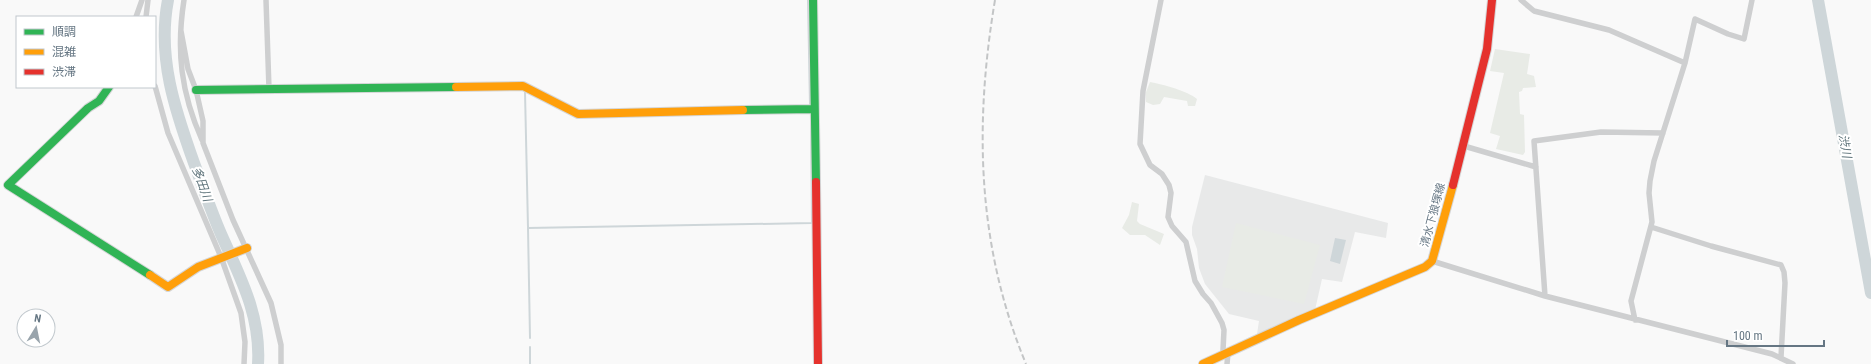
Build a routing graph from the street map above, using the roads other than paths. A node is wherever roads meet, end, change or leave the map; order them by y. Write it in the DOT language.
graph roads {
  1 [pos="142,0"];
  2 [pos="148,0"];
  3 [pos="184,0"];
  4 [pos="266,0"];
  5 [pos="813,0"];
  6 [pos="1161,0"];
  7 [pos="1492,0"];
  8 [pos="1521,0"];
  9 [pos="1752,0"];
  10 [pos="136,16"];
  11 [pos="146,16"];
  12 [pos="181,31"];
  13 [pos="1685,63"];
  14 [pos="108,88"];
  15 [pos="156,88"];
  16 [pos="269,89"];
  17 [pos="196,90"];
  18 [pos="814,109"];
  19 [pos="1663,134"];
  20 [pos="203,143"];
  21 [pos="1464,146"];
  22 [pos="1536,167"];
  23 [pos="1651,227"];
  24 [pos="245,249"];
  25 [pos="222,257"];
  26 [pos="1432,261"];
  27 [pos="1545,296"];
  28 [pos="1635,320"];
  29 [pos="1228,353"];
  30 [pos="1781,358"];
  31 [pos="244,364"];
  32 [pos="280,364"];
  33 [pos="818,364"];
  34 [pos="1203,364"];
  35 [pos="1228,364"];
  36 [pos="1794,364"];
  1 -- 10 [label="street"];
  2 -- 11 [label="street"];
  3 -- 12 [label="street"];
  4 -- 16 [label="street"];
  5 -- 18 [label="street"];
  6 -- 29 [label="street"];
  7 -- 21 [label="street, 清水下狼塚線"];
  8 -- 13 [label="street"];
  9 -- 13 [label="street"];
  12 -- 17 [label="street"];
  12 -- 20 [label="street"];
  13 -- 19 [label="street"];
  14 -- 25 [label="street"];
  15 -- 25 [label="street"];
  16 -- 17 [label="street"];
  16 -- 18 [label="street"];
  17 -- 20 [label="street"];
  18 -- 33 [label="street"];
  19 -- 22 [label="street"];
  19 -- 23 [label="street"];
  20 -- 24 [label="street"];
  21 -- 22 [label="street"];
  21 -- 26 [label="street, 清水下狼塚線"];
  22 -- 27 [label="street"];
  23 -- 28 [label="street"];
  23 -- 30 [label="street"];
  24 -- 25 [label="street"];
  24 -- 32 [label="street"];
  25 -- 31 [label="street"];
  26 -- 27 [label="street"];
  26 -- 29 [label="street, 清水下狼塚線"];
  27 -- 28 [label="street"];
  28 -- 30 [label="street"];
  29 -- 34 [label="street, 清水下狼塚線"];
  29 -- 35 [label="street"];
  30 -- 36 [label="street"];
}
